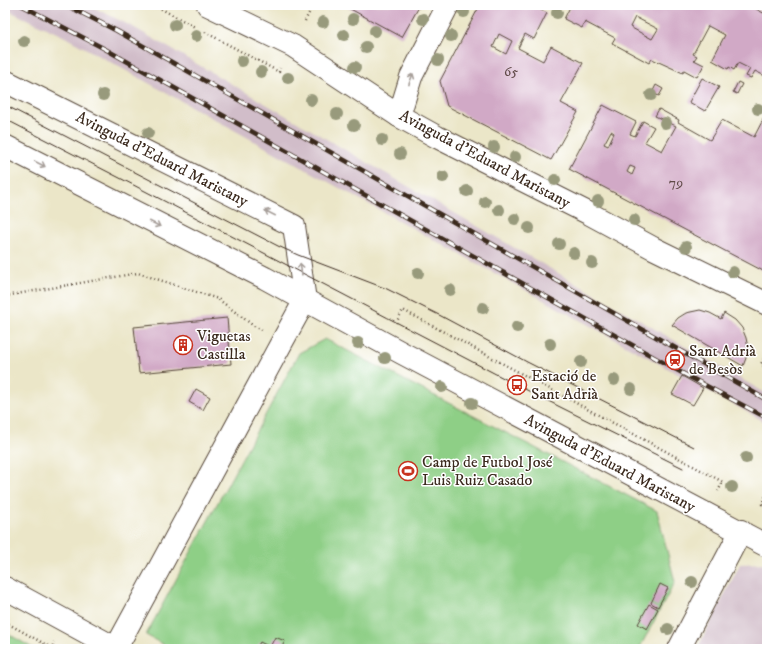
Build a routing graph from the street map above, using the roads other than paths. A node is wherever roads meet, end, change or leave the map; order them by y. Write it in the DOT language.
graph roads {
  1 [pos="208,5"];
  2 [pos="448,5"];
  3 [pos="5,81"];
  4 [pos="399,116"];
  5 [pos="5,146"];
  6 [pos="305,300"];
  7 [pos="767,304"];
  8 [pos="741,531"];
  9 [pos="767,546"];
  10 [pos="5,588"];
  11 [pos="116,648"];
  12 [pos="679,649"];
  1 -- 4 [label="street, Avinguda d'Eduard Maristany"];
  4 -- 2 [label="street, one-way"];
  6 -- 3 [label="street, Avinguda d'Eduard Maristany, one-way"];
  4 -- 7 [label="street, Avinguda d'Eduard Maristany"];
  5 -- 6 [label="street, Avinguda d'Eduard Maristany, one-way"];
  6 -- 8 [label="street, Avinguda d'Eduard Maristany"];
  6 -- 11 [label="street"];
  8 -- 9 [label="street, Avinguda d'Eduard Maristany"];
  8 -- 12 [label="street"];
  10 -- 11 [label="street"];
}
